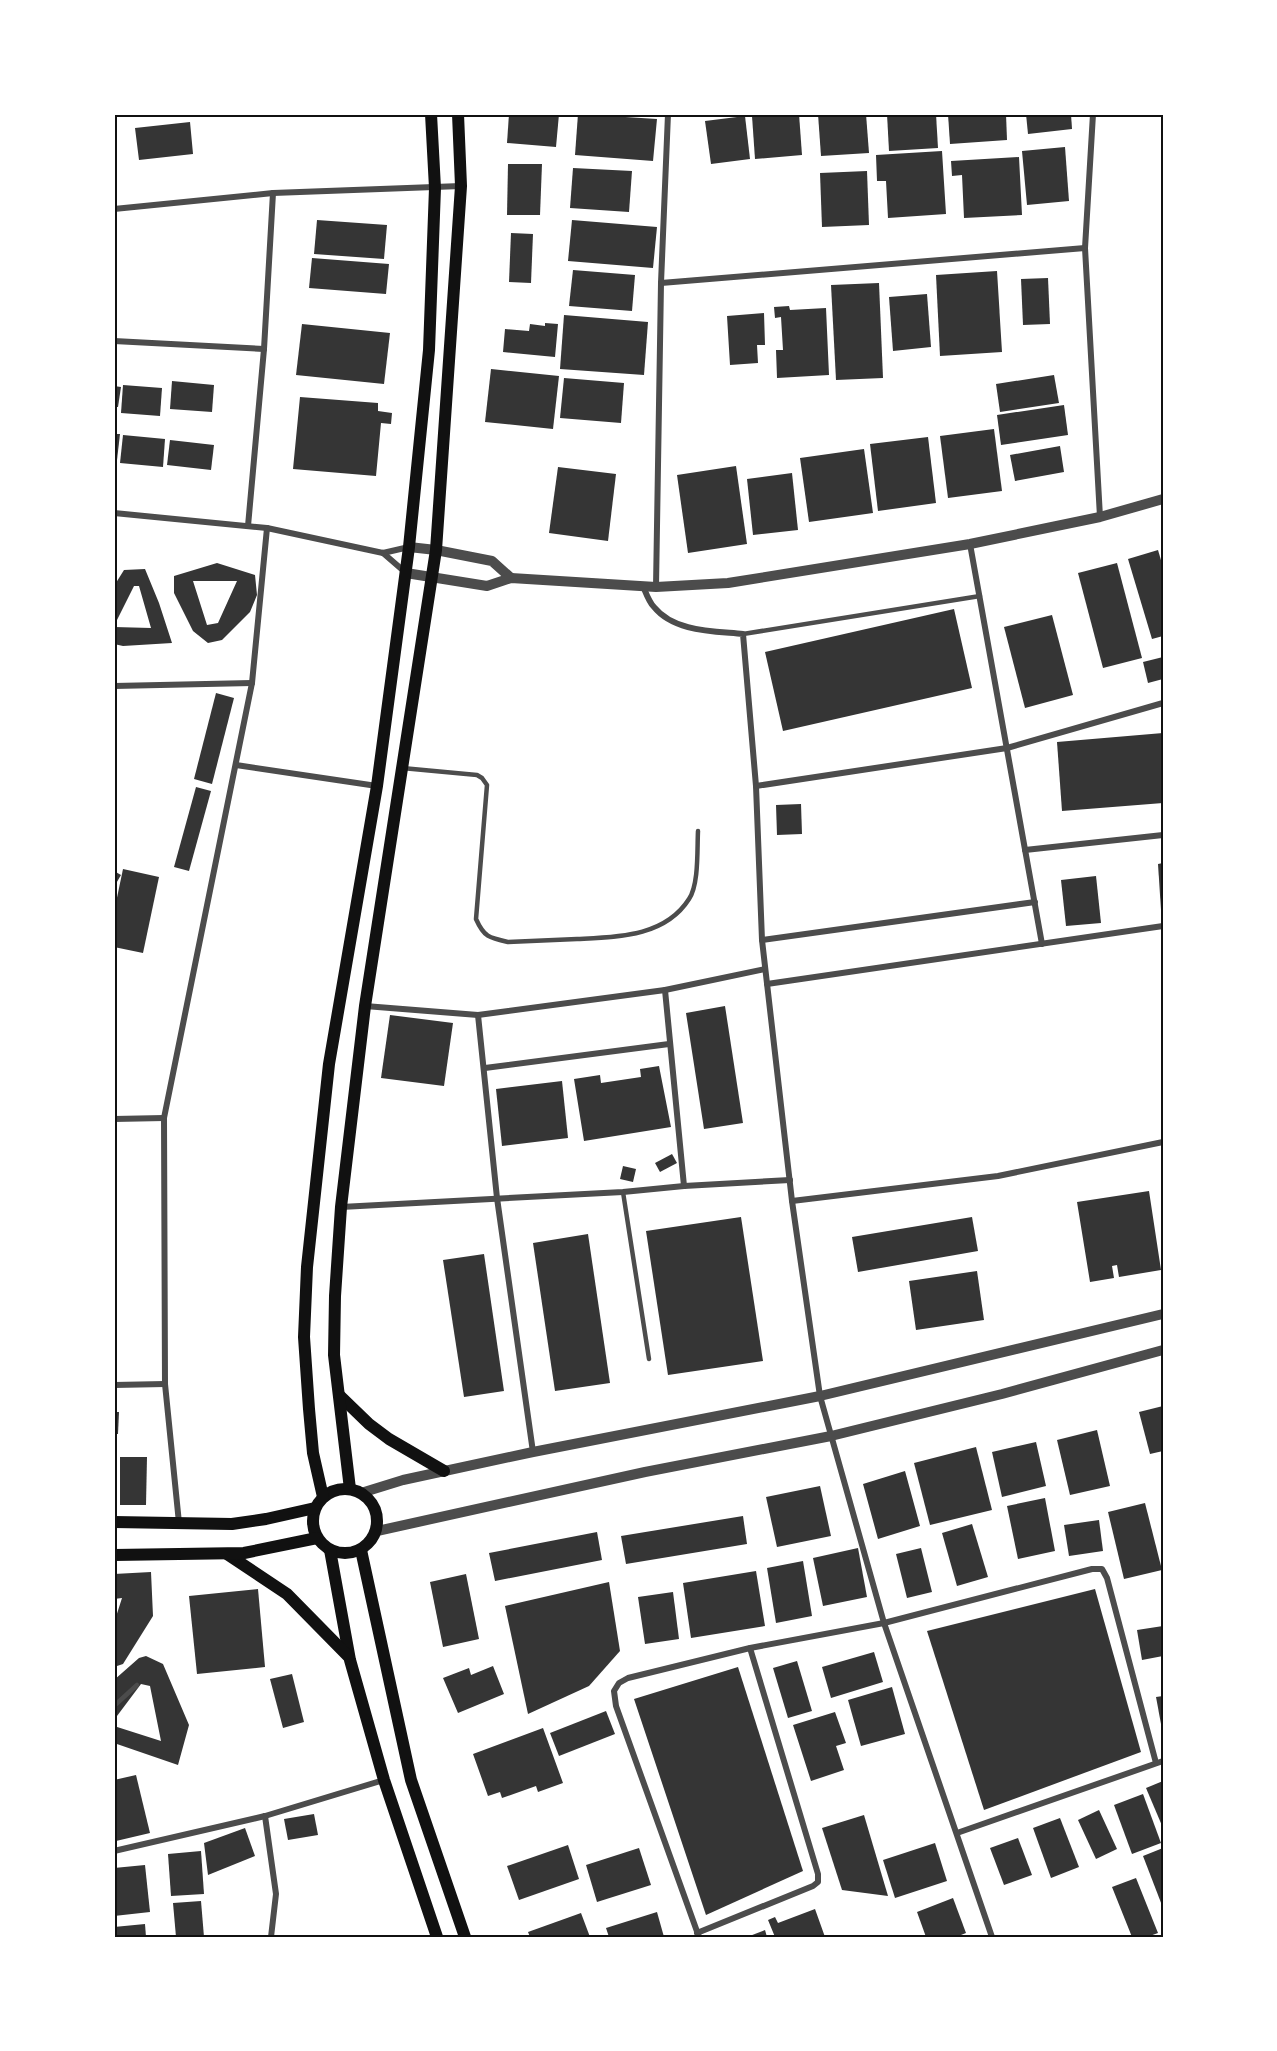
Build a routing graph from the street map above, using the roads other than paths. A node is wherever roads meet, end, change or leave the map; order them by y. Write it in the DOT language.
graph roads {
  1 [pos="431,114"];
  2 [pos="458,114"];
  3 [pos="668,114"];
  4 [pos="1093,114"];
  5 [pos="461,186"];
  6 [pos="435,188"];
  7 [pos="273,193"];
  8 [pos="114,209"];
  9 [pos="1085,248"];
  10 [pos="661,284"];
  11 [pos="114,341"];
  12 [pos="264,349"];
  13 [pos="1163,500"];
  14 [pos="114,513"];
  15 [pos="1100,518"];
  16 [pos="248,526"];
  17 [pos="267,528"];
  18 [pos="970,544"];
  19 [pos="410,547"];
  20 [pos="436,550"];
  21 [pos="383,553"];
  22 [pos="406,573"];
  23 [pos="510,578"];
  24 [pos="432,579"];
  25 [pos="643,586"];
  26 [pos="656,587"];
  27 [pos="980,596"];
  28 [pos="743,634"];
  29 [pos="252,683"];
  30 [pos="114,686"];
  31 [pos="1163,703"];
  32 [pos="1007,748"];
  33 [pos="236,765"];
  34 [pos="402,768"];
  35 [pos="377,786"];
  36 [pos="756,786"];
  37 [pos="698,831"];
  38 [pos="1163,835"];
  39 [pos="1025,850"];
  40 [pos="1035,902"];
  41 [pos="1163,926"];
  42 [pos="762,940"];
  43 [pos="1042,944"];
  44 [pos="765,969"];
  45 [pos="767,984"];
  46 [pos="665,990"];
  47 [pos="365,1006"];
  48 [pos="478,1015"];
  49 [pos="669,1044"];
  50 [pos="485,1068"];
  51 [pos="164,1118"];
  52 [pos="114,1119"];
  53 [pos="1163,1143"];
  54 [pos="790,1180"];
  55 [pos="684,1186"];
  56 [pos="623,1192"];
  57 [pos="497,1198"];
  58 [pos="792,1201"];
  59 [pos="341,1207"];
  60 [pos="1163,1314"];
  61 [pos="1163,1350"];
  62 [pos="649,1359"];
  63 [pos="165,1384"];
  64 [pos="114,1385"];
  65 [pos="339,1395"];
  66 [pos="820,1396"];
  67 [pos="831,1436"];
  68 [pos="533,1452"];
  69 [pos="444,1471"];
  70 [pos="356,1491"];
  71 [pos="323,1497"];
  72 [pos="315,1508"];
  73 [pos="114,1522"];
  74 [pos="179,1524"];
  75 [pos="377,1531"];
  76 [pos="317,1538"];
  77 [pos="330,1550"];
  78 [pos="361,1550"];
  79 [pos="226,1553"];
  80 [pos="114,1556"];
  81 [pos="884,1623"];
  82 [pos="750,1648"];
  83 [pos="349,1657"];
  84 [pos="137,1685"];
  85 [pos="114,1706"];
  86 [pos="1160,1762"];
  87 [pos="384,1780"];
  88 [pos="266,1816"];
  89 [pos="957,1833"];
  90 [pos="114,1851"];
  91 [pos="698,1935"];
  92 [pos="271,1937"];
  93 [pos="437,1937"];
  94 [pos="465,1937"];
  95 [pos="992,1937"];
  1 -- 6 [label="main road"];
  2 -- 5 [label="main road"];
  3 -- 10 [label="street"];
  4 -- 9 [label="street"];
  5 -- 6 [label="street"];
  5 -- 20 [label="main road"];
  6 -- 7 [label="street"];
  6 -- 19 [label="main road"];
  7 -- 8 [label="street"];
  7 -- 12 [label="street"];
  9 -- 10 [label="street"];
  9 -- 15 [label="street"];
  10 -- 26 [label="street"];
  11 -- 12 [label="street"];
  12 -- 16 [label="street"];
  13 -- 15 [label="street"];
  14 -- 16 [label="street"];
  15 -- 18 [label="street"];
  16 -- 17 [label="street"];
  17 -- 21 [label="street"];
  17 -- 29 [label="street"];
  18 -- 26 [label="street"];
  18 -- 27 [label="street"];
  19 -- 20 [label="street"];
  19 -- 21 [label="street"];
  19 -- 22 [label="main road"];
  20 -- 23 [label="street"];
  20 -- 24 [label="main road"];
  21 -- 22 [label="street"];
  22 -- 24 [label="street"];
  22 -- 35 [label="main road"];
  23 -- 24 [label="street"];
  23 -- 25 [label="street"];
  24 -- 34 [label="main road"];
  25 -- 26 [label="street"];
  25 -- 28 [label="street"];
  27 -- 28 [label="lane"];
  27 -- 32 [label="street"];
  28 -- 36 [label="street"];
  29 -- 30 [label="street"];
  29 -- 33 [label="street"];
  31 -- 32 [label="street"];
  32 -- 36 [label="street"];
  32 -- 39 [label="street"];
  33 -- 35 [label="street"];
  33 -- 51 [label="street"];
  34 -- 37 [label="lane"];
  34 -- 47 [label="main road"];
  35 -- 71 [label="main road"];
  36 -- 42 [label="street"];
  38 -- 39 [label="street"];
  39 -- 40 [label="street"];
  40 -- 42 [label="street"];
  40 -- 43 [label="street"];
  41 -- 43 [label="street"];
  42 -- 44 [label="street"];
  43 -- 45 [label="street"];
  44 -- 45 [label="street"];
  44 -- 46 [label="street"];
  45 -- 54 [label="street"];
  46 -- 48 [label="street"];
  46 -- 49 [label="street"];
  47 -- 48 [label="street"];
  47 -- 59 [label="main road"];
  48 -- 50 [label="street"];
  49 -- 50 [label="street"];
  49 -- 55 [label="street"];
  50 -- 57 [label="street"];
  51 -- 52 [label="street"];
  51 -- 63 [label="street"];
  53 -- 58 [label="street"];
  54 -- 55 [label="street"];
  54 -- 58 [label="street"];
  55 -- 56 [label="street"];
  56 -- 57 [label="street"];
  56 -- 62 [label="lane"];
  57 -- 59 [label="street"];
  57 -- 68 [label="street"];
  58 -- 66 [label="street"];
  59 -- 65 [label="main road"];
  60 -- 66 [label="street"];
  61 -- 67 [label="street"];
  63 -- 64 [label="street"];
  63 -- 74 [label="street"];
  65 -- 69 [label="main road"];
  65 -- 70 [label="main road"];
  66 -- 67 [label="street"];
  66 -- 68 [label="street"];
  67 -- 75 [label="street"];
  67 -- 81 [label="street"];
  68 -- 69 [label="street"];
  69 -- 70 [label="street"];
  70 -- 71 [label="main road"];
  70 -- 75 [label="main road"];
  71 -- 72 [label="main road"];
  72 -- 74 [label="main road"];
  72 -- 76 [label="main road"];
  73 -- 74 [label="main road"];
  75 -- 78 [label="main road"];
  76 -- 77 [label="main road"];
  76 -- 79 [label="main road"];
  77 -- 78 [label="main road"];
  77 -- 83 [label="main road"];
  78 -- 94 [label="main road"];
  79 -- 80 [label="main road"];
  79 -- 83 [label="main road"];
  81 -- 82 [label="street"];
  81 -- 86 [label="street"];
  81 -- 89 [label="street"];
  82 -- 91 [label="street"];
  82 -- 91 [label="street"];
  83 -- 87 [label="main road"];
  84 -- 85 [label="lane"];
  86 -- 89 [label="street"];
  87 -- 88 [label="street"];
  87 -- 93 [label="main road"];
  88 -- 90 [label="street"];
  88 -- 92 [label="street"];
  89 -- 95 [label="street"];
}
